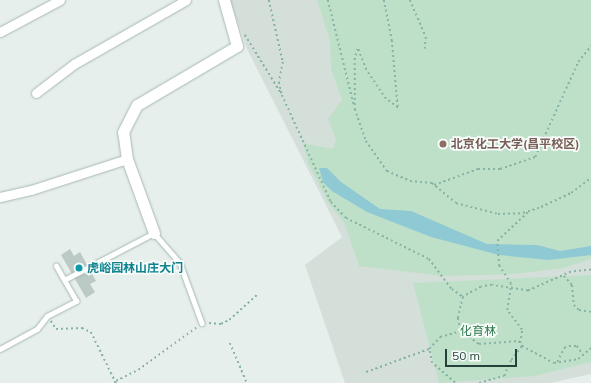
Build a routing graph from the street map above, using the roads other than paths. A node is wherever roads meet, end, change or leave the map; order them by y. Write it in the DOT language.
graph roads {
  1 [pos="60,0"];
  2 [pos="186,0"];
  3 [pos="224,0"];
  4 [pos="0,32"];
  5 [pos="36,93"];
  6 [pos="127,159"];
  7 [pos="0,197"];
  8 [pos="154,233"];
  9 [pos="56,266"];
  10 [pos="64,280"];
  11 [pos="202,323"];
  12 [pos="0,349"];
  1 -- 4 [label="street"];
  2 -- 5 [label="street"];
  3 -- 6 [label="street"];
  6 -- 7 [label="street"];
  6 -- 8 [label="street"];
  8 -- 10 [label="lane"];
  8 -- 11 [label="lane"];
  9 -- 10 [label="lane"];
  10 -- 12 [label="lane"];
}
